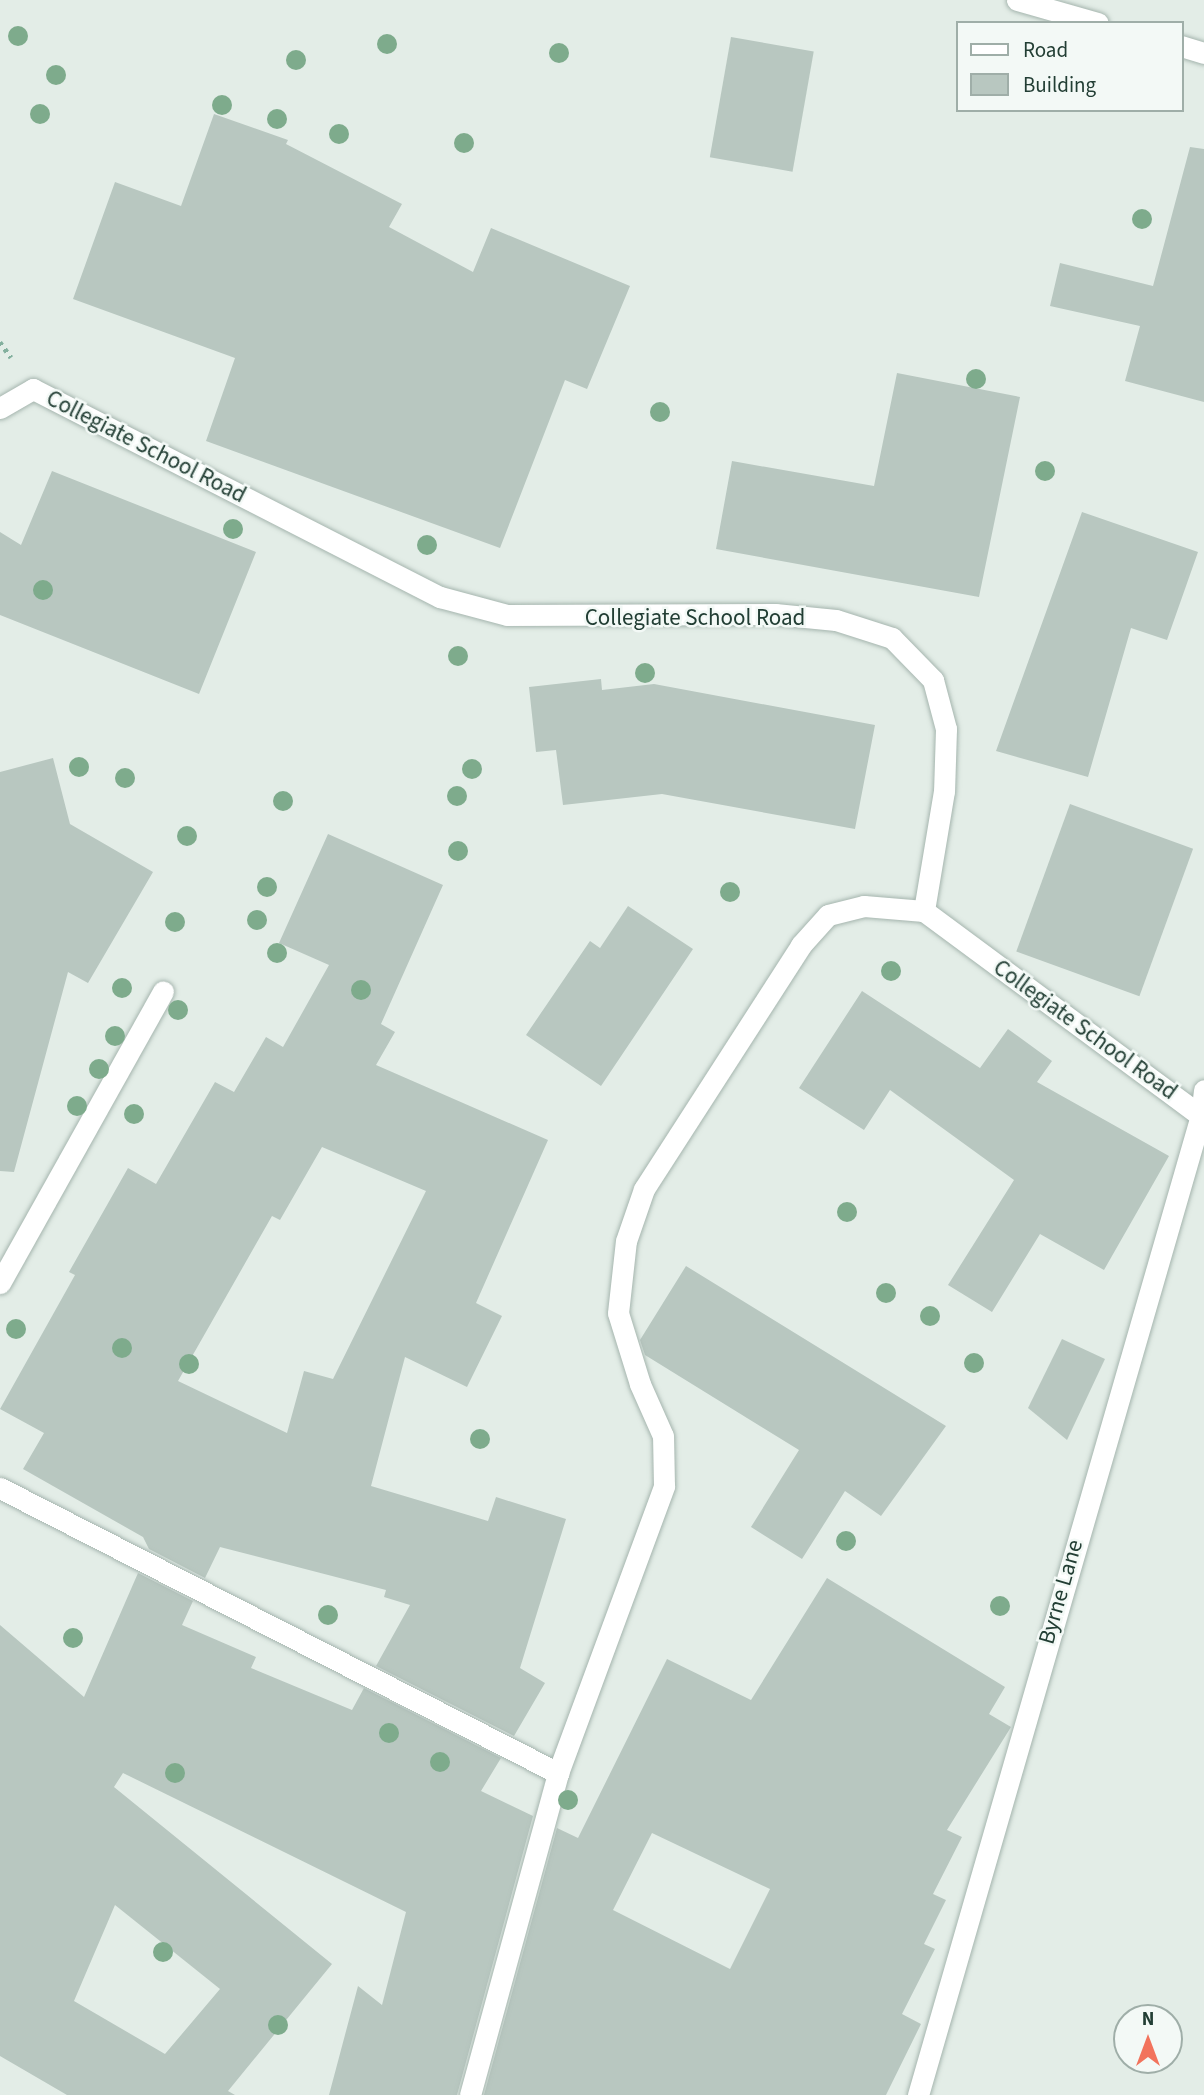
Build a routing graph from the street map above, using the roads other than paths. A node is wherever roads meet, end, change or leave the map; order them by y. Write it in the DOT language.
graph roads {
  1 [pos="1017,0"];
  2 [pos="1091,21"];
  3 [pos="1183,47"];
  4 [pos="1204,53"];
  5 [pos="0,408"];
  6 [pos="924,911"];
  7 [pos="163,991"];
  8 [pos="1204,1090"];
  9 [pos="1203,1117"];
  10 [pos="0,1283"];
  11 [pos="0,1488"];
  12 [pos="558,1773"];
  13 [pos="471,2095"];
  14 [pos="918,2095"];
  1 -- 2 [label="street"];
  3 -- 4 [label="street"];
  5 -- 6 [label="street, Collegiate School Road"];
  6 -- 9 [label="street, Collegiate School Road"];
  6 -- 12 [label="street"];
  7 -- 10 [label="street"];
  8 -- 9 [label="street, Byrne Lane"];
  9 -- 14 [label="street, Byrne Lane"];
  11 -- 12 [label="street"];
  12 -- 13 [label="street"];
}
